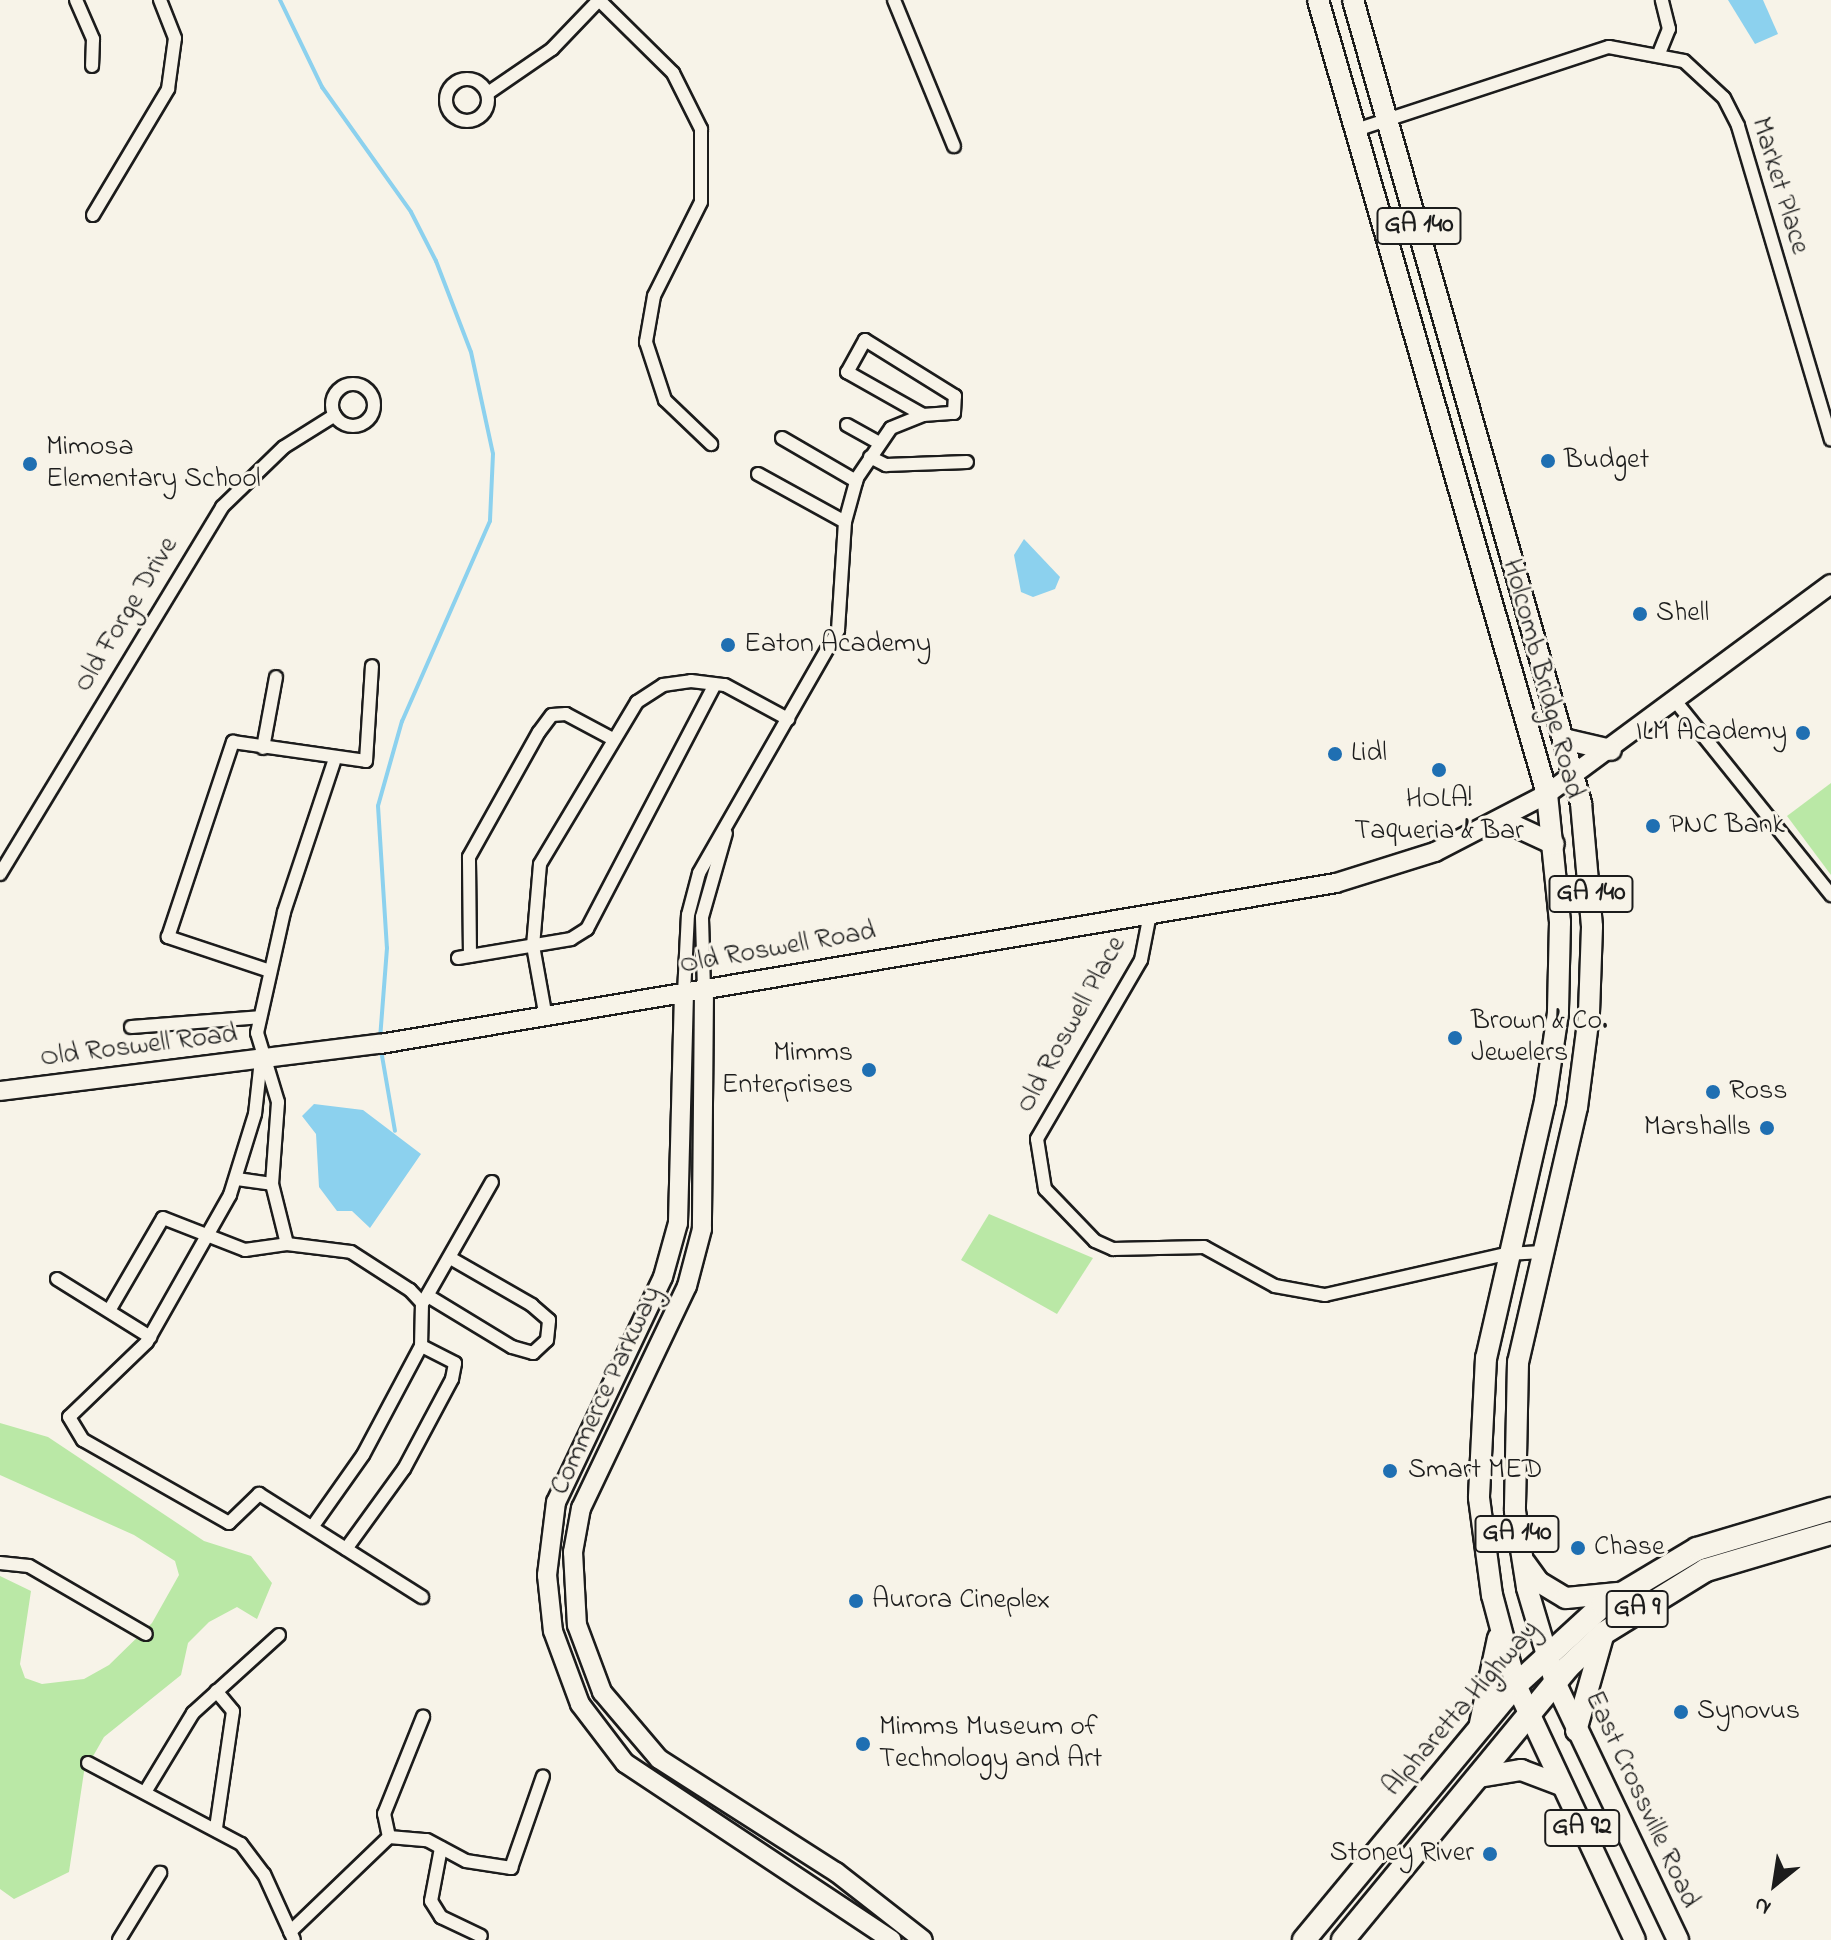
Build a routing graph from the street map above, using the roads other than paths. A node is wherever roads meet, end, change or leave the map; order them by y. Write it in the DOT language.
graph roads {
  1 [pos="76,0"];
  2 [pos="160,0"];
  3 [pos="599,0"];
  4 [pos="894,0"];
  5 [pos="1318,0"];
  6 [pos="1353,0"];
  7 [pos="1662,0"];
  8 [pos="1660,51"];
  9 [pos="92,66"];
  10 [pos="488,93"];
  11 [pos="1387,119"];
  12 [pos="1356,130"];
  13 [pos="954,146"];
  14 [pos="93,215"];
  15 [pos="335,415"];
  16 [pos="923,415"];
  17 [pos="847,425"];
  18 [pos="782,438"];
  19 [pos="1831,440"];
  20 [pos="879,443"];
  21 [pos="711,444"];
  22 [pos="870,457"];
  23 [pos="967,462"];
  24 [pos="758,474"];
  25 [pos="856,481"];
  26 [pos="845,522"];
  27 [pos="1828,593"];
  28 [pos="372,666"];
  29 [pos="276,677"];
  30 [pos="715,684"];
  31 [pos="1676,702"];
  32 [pos="788,719"];
  33 [pos="611,738"];
  34 [pos="1568,740"];
  35 [pos="263,748"];
  36 [pos="1611,750"];
  37 [pos="334,762"];
  38 [pos="1576,775"];
  39 [pos="1547,794"];
  40 [pos="735,805"];
  41 [pos="1502,820"];
  42 [pos="1554,844"];
  43 [pos="0,874"];
  44 [pos="1831,895"];
  45 [pos="1149,919"];
  46 [pos="533,946"];
  47 [pos="270,971"];
  48 [pos="704,990"];
  49 [pos="684,993"];
  50 [pos="260,1017"];
  51 [pos="546,1018"];
  52 [pos="131,1027"];
  53 [pos="261,1060"];
  54 [pos="0,1091"];
  55 [pos="237,1179"];
  56 [pos="492,1182"];
  57 [pos="272,1184"];
  58 [pos="205,1240"];
  59 [pos="287,1244"];
  60 [pos="1543,1252"];
  61 [pos="1506,1254"];
  62 [pos="452,1259"];
  63 [pos="57,1279"];
  64 [pos="425,1300"];
  65 [pos="110,1309"];
  66 [pos="150,1337"];
  67 [pos="421,1346"];
  68 [pos="1831,1509"];
  69 [pos="313,1526"];
  70 [pos="1827,1532"];
  71 [pos="346,1549"];
  72 [pos="1522,1558"];
  73 [pos="0,1563"];
  74 [pos="1618,1593"];
  75 [pos="422,1597"];
  76 [pos="1499,1627"];
  77 [pos="1604,1633"];
  78 [pos="146,1634"];
  79 [pos="279,1635"];
  80 [pos="1546,1654"];
  81 [pos="1555,1682"];
  82 [pos="1516,1685"];
  83 [pos="216,1691"];
  84 [pos="423,1717"];
  85 [pos="1528,1717"];
  86 [pos="1479,1729"];
  87 [pos="1576,1731"];
  88 [pos="88,1763"];
  89 [pos="543,1776"];
  90 [pos="1479,1777"];
  91 [pos="1561,1785"];
  92 [pos="147,1789"];
  93 [pos="216,1828"];
  94 [pos="389,1837"];
  95 [pos="441,1848"];
  96 [pos="160,1873"];
  97 [pos="292,1936"];
  98 [pos="481,1936"];
  99 [pos="119,1940"];
  100 [pos="891,1940"];
  101 [pos="923,1940"];
  102 [pos="1304,1940"];
  103 [pos="1343,1940"];
  104 [pos="1635,1940"];
  105 [pos="1678,1940"];
  1 -- 9 [label="street"];
  2 -- 14 [label="street"];
  3 -- 10 [label="street"];
  3 -- 21 [label="street"];
  4 -- 13 [label="street"];
  5 -- 12 [label="main road, Holcomb Bridge Road / GA 140"];
  6 -- 11 [label="main road, Holcomb Bridge Road / GA 140"];
  7 -- 8 [label="street"];
  8 -- 11 [label="street, Market Place"];
  8 -- 19 [label="street, Market Place"];
  11 -- 12 [label="street, Market Place"];
  11 -- 34 [label="main road, Holcomb Bridge Road / GA 140"];
  12 -- 39 [label="main road, Holcomb Bridge Road / GA 140"];
  15 -- 43 [label="street, Old Forge Drive"];
  16 -- 16 [label="street"];
  16 -- 20 [label="street"];
  17 -- 20 [label="street"];
  18 -- 25 [label="street"];
  20 -- 22 [label="street"];
  22 -- 23 [label="street"];
  22 -- 25 [label="street"];
  24 -- 26 [label="street"];
  25 -- 26 [label="street"];
  26 -- 32 [label="street"];
  27 -- 31 [label="street, Old Roswell Road"];
  28 -- 37 [label="street"];
  29 -- 35 [label="street"];
  30 -- 32 [label="street"];
  30 -- 33 [label="street"];
  30 -- 46 [label="street"];
  31 -- 36 [label="street, Old Roswell Road"];
  31 -- 44 [label="street"];
  32 -- 40 [label="street"];
  33 -- 46 [label="street"];
  33 -- 46 [label="street"];
  34 -- 36 [label="main road"];
  34 -- 38 [label="main road, Holcomb Bridge Road / GA 140"];
  35 -- 37 [label="street"];
  35 -- 47 [label="street"];
  36 -- 38 [label="street, Old Roswell Road"];
  37 -- 47 [label="street"];
  38 -- 39 [label="street, Old Roswell Road"];
  38 -- 60 [label="main road, Holcomb Bridge Road / GA 140"];
  39 -- 41 [label="street, Old Roswell Road"];
  39 -- 42 [label="main road, Holcomb Bridge Road / GA 140"];
  40 -- 48 [label="street"];
  40 -- 49 [label="street"];
  41 -- 42 [label="main road"];
  41 -- 45 [label="street, Old Roswell Road"];
  42 -- 61 [label="main road, Holcomb Bridge Road / GA 140"];
  45 -- 48 [label="street, Old Roswell Road"];
  45 -- 61 [label="street, Old Roswell Place"];
  46 -- 51 [label="street"];
  47 -- 50 [label="street"];
  48 -- 49 [label="street, Old Roswell Road"];
  48 -- 101 [label="street, Commerce Parkway"];
  49 -- 51 [label="street, Old Roswell Road"];
  49 -- 100 [label="street, Commerce Parkway"];
  50 -- 52 [label="street"];
  50 -- 53 [label="street"];
  51 -- 53 [label="street, Old Roswell Road"];
  53 -- 54 [label="street, Old Roswell Road"];
  53 -- 55 [label="street"];
  53 -- 57 [label="street"];
  55 -- 57 [label="street"];
  55 -- 58 [label="street"];
  56 -- 62 [label="street"];
  57 -- 59 [label="street"];
  58 -- 59 [label="street"];
  58 -- 65 [label="street"];
  58 -- 66 [label="street"];
  59 -- 64 [label="street"];
  60 -- 61 [label="street, Old Roswell Place"];
  60 -- 72 [label="main road, Holcomb Bridge Road / GA 140"];
  61 -- 76 [label="main road, Holcomb Bridge Road / GA 140"];
  62 -- 64 [label="street"];
  62 -- 64 [label="street"];
  63 -- 65 [label="street"];
  64 -- 67 [label="street"];
  65 -- 66 [label="street"];
  66 -- 69 [label="street"];
  67 -- 69 [label="street"];
  67 -- 71 [label="street"];
  68 -- 74 [label="highway, Alpharetta Highway / GA 9"];
  69 -- 71 [label="street"];
  70 -- 77 [label="highway, Alpharetta Highway / GA 9"];
  71 -- 75 [label="street"];
  72 -- 74 [label="main road"];
  72 -- 80 [label="main road, Holcomb Bridge Road / GA 140"];
  73 -- 78 [label="street"];
  74 -- 80 [label="highway, Alpharetta Highway / GA 9"];
  76 -- 82 [label="main road, Holcomb Bridge Road / GA 92"];
  76 -- 86 [label="main road, GA 140"];
  77 -- 81 [label="highway, Alpharetta Highway / GA 9"];
  77 -- 87 [label="main road"];
  79 -- 83 [label="street"];
  80 -- 81 [label="main road, Holcomb Bridge Road / GA 140"];
  80 -- 82 [label="highway, Alpharetta Highway / GA 9"];
  81 -- 85 [label="highway, Alpharetta Highway / GA 9"];
  81 -- 87 [label="main road, East Crossville Road / GA 92"];
  82 -- 85 [label="main road, Holcomb Bridge Road / GA 92"];
  82 -- 86 [label="highway, Alpharetta Highway / GA 9"];
  83 -- 92 [label="street"];
  83 -- 93 [label="street"];
  84 -- 94 [label="street"];
  85 -- 90 [label="highway, Alpharetta Highway / GA 9"];
  85 -- 91 [label="main road, GA 92"];
  86 -- 102 [label="highway, Alpharetta Highway / GA 9"];
  87 -- 105 [label="main road, East Crossville Road / GA 92"];
  88 -- 92 [label="street"];
  89 -- 95 [label="street"];
  90 -- 91 [label="main road"];
  90 -- 103 [label="highway, Alpharetta Highway / GA 9"];
  91 -- 104 [label="main road, GA 92"];
  92 -- 93 [label="street"];
  93 -- 97 [label="street"];
  94 -- 95 [label="street"];
  94 -- 97 [label="street"];
  95 -- 98 [label="street"];
  96 -- 99 [label="street"];
}
